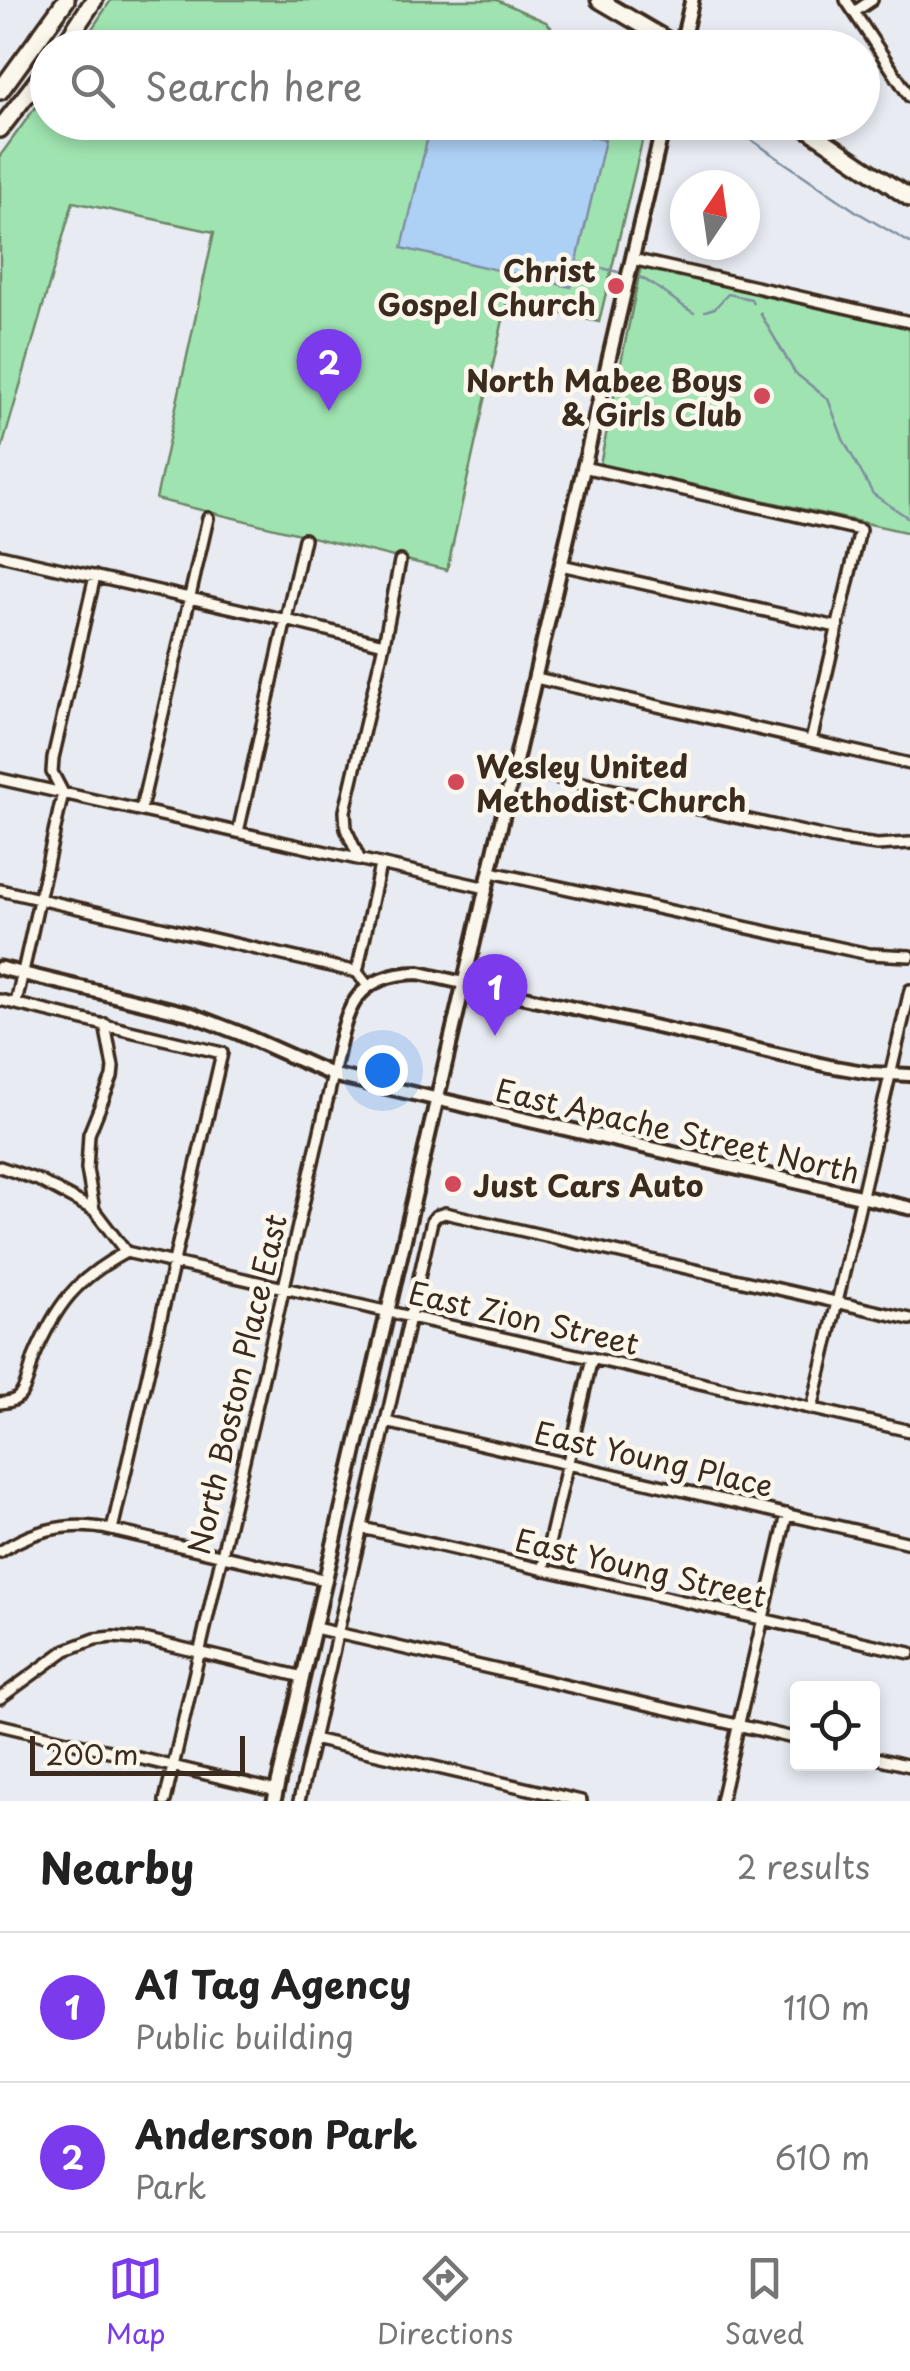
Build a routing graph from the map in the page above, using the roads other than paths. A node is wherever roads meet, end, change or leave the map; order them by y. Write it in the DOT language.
graph roads {
  1 [pos="66,0"];
  2 [pos="94,0"];
  3 [pos="600,0"];
  4 [pos="692,0"];
  5 [pos="846,0"];
  6 [pos="872,0"];
  7 [pos="854,12"];
  8 [pos="44,30"];
  9 [pos="74,30"];
  10 [pos="652,30"];
  11 [pos="685,30"];
  12 [pos="865,30"];
  13 [pos="30,50"];
  14 [pos="880,53"];
  15 [pos="30,90"];
  16 [pos="0,91"];
  17 [pos="910,97"];
  18 [pos="0,129"];
  19 [pos="660,140"];
  20 [pos="823,140"];
  21 [pos="905,194"];
  22 [pos="632,258"];
  23 [pos="910,322"];
  24 [pos="583,467"];
  25 [pos="208,518"];
  26 [pos="304,539"];
  27 [pos="0,555"];
  28 [pos="400,560"];
  29 [pos="562,565"];
  30 [pos="95,576"];
  31 [pos="190,598"];
  32 [pos="286,620"];
  33 [pos="838,627"];
  34 [pos="384,644"];
  35 [pos="536,678"];
  36 [pos="812,741"];
  37 [pos="910,764"];
  38 [pos="514,768"];
  39 [pos="0,778"];
  40 [pos="63,793"];
  41 [pos="141,809"];
  42 [pos="238,832"];
  43 [pos="910,843"];
  44 [pos="360,860"];
  45 [pos="380,864"];
  46 [pos="490,872"];
  47 [pos="487,888"];
  48 [pos="0,890"];
  49 [pos="39,898"];
  50 [pos="910,956"];
  51 [pos="0,968"];
  52 [pos="356,972"];
  53 [pos="22,974"];
  54 [pos="465,984"];
  55 [pos="368,986"];
  56 [pos="910,990"];
  57 [pos="0,1000"];
  58 [pos="16,1004"];
  59 [pos="106,1024"];
  60 [pos="333,1075"];
  61 [pos="890,1075"];
  62 [pos="910,1075"];
  63 [pos="436,1099"];
  64 [pos="0,1167"];
  65 [pos="862,1198"];
  66 [pos="909,1208"];
  67 [pos="94,1210"];
  68 [pos="126,1252"];
  69 [pos="174,1263"];
  70 [pos="284,1289"];
  71 [pos="836,1303"];
  72 [pos="388,1312"];
  73 [pos="410,1317"];
  74 [pos="910,1320"];
  75 [pos="592,1358"];
  76 [pos="0,1402"];
  77 [pos="812,1409"];
  78 [pos="386,1422"];
  79 [pos="910,1432"];
  80 [pos="568,1464"];
  81 [pos="788,1514"];
  82 [pos="362,1528"];
  83 [pos="112,1530"];
  84 [pos="910,1543"];
  85 [pos="0,1552"];
  86 [pos="222,1555"];
  87 [pos="543,1570"];
  88 [pos="326,1580"];
  89 [pos="763,1620"];
  90 [pos="315,1628"];
  91 [pos="337,1634"];
  92 [pos="199,1653"];
  93 [pos="910,1654"];
  94 [pos="304,1677"];
  95 [pos="0,1698"];
  96 [pos="0,1725"];
  97 [pos="738,1726"];
  98 [pos="790,1738"];
  99 [pos="313,1739"];
  100 [pos="880,1759"];
  101 [pos="173,1766"];
  102 [pos="910,1766"];
  103 [pos="276,1796"];
  104 [pos="165,1801"];
  105 [pos="298,1801"];
  106 [pos="581,1801"];
  107 [pos="720,1801"];
  1 -- 8 [label="highway"];
  2 -- 9 [label="highway"];
  3 -- 10 [label="highway"];
  4 -- 11 [label="main road"];
  5 -- 7 [label="street"];
  6 -- 7 [label="street"];
  7 -- 12 [label="street"];
  13 -- 16 [label="highway"];
  14 -- 17 [label="street"];
  15 -- 18 [label="highway"];
  19 -- 22 [label="main road"];
  20 -- 21 [label="highway"];
  22 -- 23 [label="street"];
  22 -- 24 [label="main road"];
  24 -- 29 [label="main road"];
  24 -- 33 [label="street"];
  25 -- 31 [label="street"];
  26 -- 32 [label="street"];
  27 -- 30 [label="street"];
  28 -- 34 [label="street"];
  29 -- 33 [label="street"];
  29 -- 35 [label="main road"];
  30 -- 31 [label="street"];
  30 -- 40 [label="street"];
  31 -- 32 [label="street"];
  31 -- 41 [label="street"];
  32 -- 34 [label="street"];
  32 -- 42 [label="street"];
  33 -- 36 [label="street"];
  34 -- 44 [label="street"];
  35 -- 36 [label="street"];
  35 -- 38 [label="main road"];
  36 -- 37 [label="street"];
  38 -- 43 [label="street"];
  38 -- 46 [label="main road"];
  39 -- 40 [label="street"];
  40 -- 41 [label="street"];
  40 -- 49 [label="street"];
  41 -- 42 [label="street"];
  42 -- 44 [label="street"];
  44 -- 45 [label="street"];
  45 -- 47 [label="street"];
  45 -- 52 [label="street"];
  46 -- 47 [label="main road"];
  46 -- 50 [label="street"];
  47 -- 54 [label="main road"];
  48 -- 49 [label="street"];
  49 -- 52 [label="street"];
  49 -- 53 [label="street"];
  51 -- 53 [label="main road, East Apache Street North"];
  52 -- 55 [label="street"];
  53 -- 58 [label="street"];
  53 -- 60 [label="main road, East Apache Street North"];
  54 -- 55 [label="street"];
  54 -- 61 [label="street"];
  54 -- 63 [label="main road"];
  55 -- 60 [label="street, North Boston Place East"];
  56 -- 61 [label="street"];
  57 -- 58 [label="street"];
  58 -- 59 [label="street"];
  59 -- 67 [label="street"];
  59 -- 69 [label="street"];
  60 -- 63 [label="main road, East Apache Street North"];
  60 -- 70 [label="street, North Boston Place East"];
  61 -- 62 [label="street"];
  61 -- 65 [label="street"];
  63 -- 65 [label="main road, East Apache Street North"];
  63 -- 72 [label="main road"];
  64 -- 67 [label="street"];
  65 -- 66 [label="main road, East Apache Street North"];
  65 -- 71 [label="street"];
  67 -- 68 [label="street"];
  68 -- 69 [label="street, East Zion Street"];
  68 -- 76 [label="street"];
  69 -- 70 [label="street, East Zion Street"];
  69 -- 83 [label="street"];
  70 -- 72 [label="street, East Zion Street"];
  70 -- 86 [label="street, North Boston Place East"];
  71 -- 73 [label="street"];
  71 -- 74 [label="street"];
  71 -- 77 [label="street"];
  72 -- 73 [label="street, East Zion Street"];
  72 -- 88 [label="main road"];
  73 -- 75 [label="street, East Zion Street"];
  73 -- 78 [label="street"];
  75 -- 77 [label="street, East Zion Street"];
  75 -- 80 [label="street"];
  77 -- 79 [label="street, East Zion Street"];
  78 -- 80 [label="street, East Young Place"];
  78 -- 82 [label="street"];
  80 -- 81 [label="street, East Young Place"];
  80 -- 87 [label="street"];
  81 -- 84 [label="street, East Young Place"];
  81 -- 89 [label="street"];
  82 -- 87 [label="street, East Young Street"];
  82 -- 91 [label="street"];
  83 -- 85 [label="street"];
  83 -- 86 [label="street"];
  86 -- 88 [label="street"];
  86 -- 92 [label="street, North Boston Place East"];
  87 -- 89 [label="street, East Young Street"];
  88 -- 90 [label="main road"];
  89 -- 93 [label="street, East Young Street"];
  89 -- 97 [label="street"];
  90 -- 91 [label="street"];
  90 -- 94 [label="main road"];
  91 -- 97 [label="street"];
  91 -- 99 [label="street"];
  92 -- 94 [label="street"];
  92 -- 95 [label="street"];
  92 -- 101 [label="street, North Boston Place East"];
  94 -- 103 [label="main road"];
  96 -- 101 [label="street"];
  97 -- 98 [label="street"];
  97 -- 107 [label="street"];
  99 -- 105 [label="street"];
  99 -- 106 [label="street"];
  100 -- 102 [label="street"];
  101 -- 103 [label="street"];
  101 -- 104 [label="street, North Boston Place East"];
}
